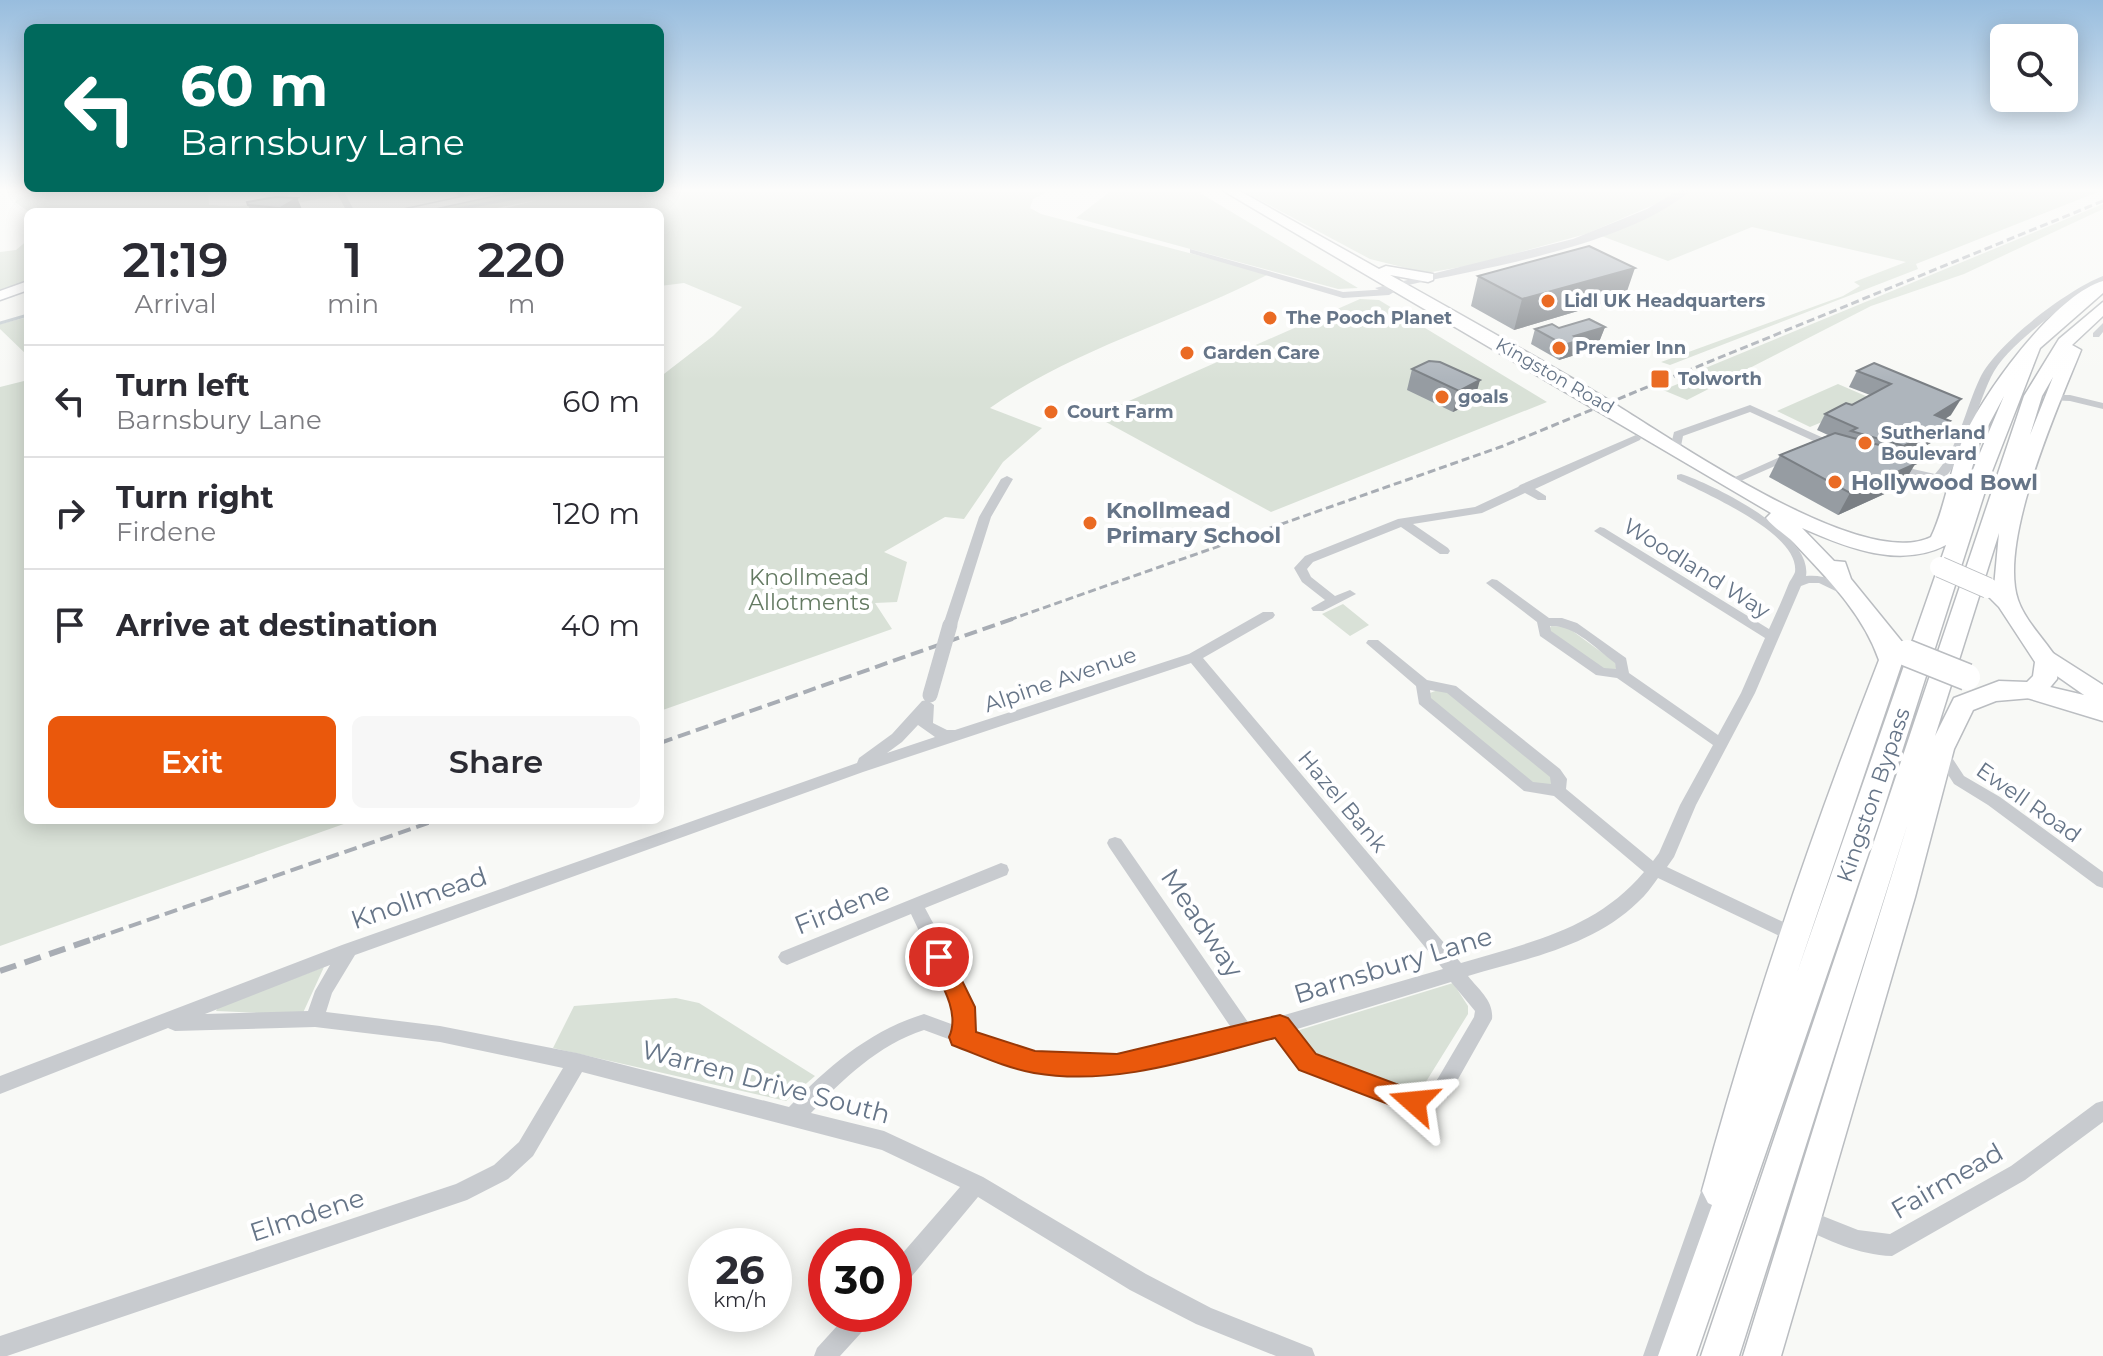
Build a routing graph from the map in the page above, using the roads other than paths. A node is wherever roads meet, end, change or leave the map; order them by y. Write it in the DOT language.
graph roads {
  1 [pos="1201,253"];
  2 [pos="1329,253"];
  3 [pos="1343,253"];
  4 [pos="1531,253"];
  5 [pos="1353,259"];
  6 [pos="1431,278"];
  7 [pos="2103,279"];
  8 [pos="2103,286"];
  9 [pos="24,287"];
  10 [pos="1394,288"];
  11 [pos="0,296"];
  12 [pos="1428,307"];
  13 [pos="2098,322"];
  14 [pos="2032,348"];
  15 [pos="2052,398"];
  16 [pos="2103,406"];
  17 [pos="1958,411"];
  18 [pos="1971,416"];
  19 [pos="1636,438"];
  20 [pos="1676,449"];
  21 [pos="1878,463"];
  22 [pos="1681,477"];
  23 [pos="1938,478"];
  24 [pos="1007,479"];
  25 [pos="1730,482"];
  26 [pos="1524,487"];
  27 [pos="1956,493"];
  28 [pos="1542,498"];
  29 [pos="1402,522"];
  30 [pos="1600,531"];
  31 [pos="1891,550"];
  32 [pos="1444,551"];
  33 [pos="1492,583"];
  34 [pos="1795,584"];
  35 [pos="1845,587"];
  36 [pos="1350,594"];
  37 [pos="1334,601"];
  38 [pos="2007,602"];
  39 [pos="1318,608"];
  40 [pos="1268,615"];
  41 [pos="1546,622"];
  42 [pos="1881,633"];
  43 [pos="1773,637"];
  44 [pos="1373,643"];
  45 [pos="2045,656"];
  46 [pos="1194,657"];
  47 [pos="1620,674"];
  48 [pos="1423,684"];
  49 [pos="2024,691"];
  50 [pos="2103,697"];
  51 [pos="927,702"];
  52 [pos="2103,712"];
  53 [pos="962,735"];
  54 [pos="1720,743"];
  55 [pos="1941,749"];
  56 [pos="858,768"];
  57 [pos="1558,791"];
  58 [pos="1115,843"];
  59 [pos="1001,870"];
  60 [pos="1655,870"];
  61 [pos="2103,881"];
  62 [pos="916,906"];
  63 [pos="1794,935"];
  64 [pos="348,950"];
  65 [pos="787,957"];
  66 [pos="1457,974"];
  67 [pos="169,1018"];
  68 [pos="315,1019"];
  69 [pos="1280,1026"];
  70 [pos="1245,1033"];
  71 [pos="961,1037"];
  72 [pos="577,1062"];
  73 [pos="0,1085"];
  74 [pos="1745,1089"];
  75 [pos="2103,1110"];
  76 [pos="795,1115"];
  77 [pos="976,1184"];
  78 [pos="1805,1219"];
  79 [pos="912,1259"];
  80 [pos="847,1332"];
  81 [pos="1681,1345"];
  82 [pos="0,1347"];
  83 [pos="825,1356"];
  84 [pos="1304,1356"];
  85 [pos="1654,1356"];
  86 [pos="1720,1356"];
  87 [pos="1762,1356"];
  1 -- 10 [label="street"];
  2 -- 10 [label="main road, Kingston Road"];
  3 -- 5 [label="main road, Kingston Road"];
  4 -- 6 [label="street"];
  5 -- 6 [label="main road"];
  5 -- 10 [label="main road, Kingston Road"];
  6 -- 10 [label="street"];
  6 -- 12 [label="main road"];
  7 -- 18 [label="street"];
  8 -- 14 [label="main road, Kingston Bypass"];
  9 -- 11 [label="main road"];
  10 -- 12 [label="main road, Kingston Road"];
  12 -- 19 [label="main road, Kingston Road"];
  12 -- 20 [label="main road, Kingston Road"];
  13 -- 15 [label="main road"];
  13 -- 86 [label="main road, Kingston Bypass"];
  14 -- 27 [label="main road"];
  14 -- 81 [label="main road, Kingston Bypass"];
  15 -- 16 [label="street"];
  15 -- 38 [label="main road"];
  17 -- 18 [label="street"];
  18 -- 23 [label="street"];
  19 -- 26 [label="street"];
  19 -- 35 [label="main road, Kingston Road"];
  20 -- 25 [label="main road, Kingston Road"];
  20 -- 25 [label="street"];
  21 -- 23 [label="street"];
  22 -- 34 [label="street, Barnsbury Lane"];
  23 -- 27 [label="street"];
  24 -- 51 [label="street, bridge"];
  25 -- 31 [label="main road, Kingston Road"];
  26 -- 28 [label="street"];
  26 -- 29 [label="street"];
  27 -- 31 [label="main road"];
  29 -- 32 [label="street"];
  29 -- 37 [label="street"];
  30 -- 43 [label="street, Woodland Way"];
  31 -- 35 [label="main road"];
  31 -- 38 [label="main road, Kingston Road, bridge"];
  33 -- 41 [label="street"];
  34 -- 35 [label="street"];
  34 -- 43 [label="street, Barnsbury Lane"];
  35 -- 42 [label="main road, Kingston Road"];
  36 -- 37 [label="street"];
  37 -- 39 [label="street"];
  38 -- 45 [label="main road"];
  40 -- 46 [label="street, Alpine Avenue"];
  41 -- 47 [label="street"];
  41 -- 47 [label="street"];
  42 -- 49 [label="main road, Kingston Road, bridge"];
  42 -- 63 [label="main road"];
  43 -- 54 [label="street, Barnsbury Lane"];
  44 -- 48 [label="street"];
  45 -- 49 [label="main road"];
  45 -- 50 [label="main road"];
  46 -- 53 [label="street, Alpine Avenue"];
  46 -- 66 [label="street, Hazel Bank"];
  47 -- 54 [label="street"];
  48 -- 57 [label="street"];
  48 -- 57 [label="street"];
  49 -- 52 [label="main road, Kingston Road"];
  49 -- 55 [label="main road"];
  51 -- 53 [label="street"];
  51 -- 56 [label="street"];
  53 -- 56 [label="street, Alpine Avenue"];
  54 -- 60 [label="street, Barnsbury Lane"];
  55 -- 61 [label="street, Ewell Road"];
  55 -- 78 [label="main road"];
  56 -- 64 [label="street, Knollmead"];
  57 -- 60 [label="street"];
  58 -- 70 [label="street, Meadway"];
  59 -- 62 [label="street, Firdene"];
  60 -- 63 [label="street"];
  60 -- 66 [label="street, Barnsbury Lane"];
  62 -- 65 [label="street, Firdene"];
  62 -- 71 [label="street, Firdene"];
  63 -- 74 [label="main road"];
  64 -- 67 [label="street, Knollmead"];
  64 -- 68 [label="street"];
  66 -- 69 [label="street, Barnsbury Lane"];
  66 -- 69 [label="street, Hazel Bank"];
  67 -- 68 [label="street, Warren Drive South"];
  67 -- 73 [label="street, Knollmead"];
  68 -- 72 [label="street, Warren Drive South"];
  69 -- 70 [label="street, Barnsbury Lane"];
  70 -- 71 [label="street, Barnsbury Lane"];
  71 -- 76 [label="street, Barnsbury Lane"];
  72 -- 76 [label="street, Warren Drive South"];
  72 -- 82 [label="street, Elmdene"];
  74 -- 81 [label="main road"];
  74 -- 85 [label="street"];
  75 -- 78 [label="street, Fairmead"];
  76 -- 77 [label="street, Warren Drive South"];
  77 -- 79 [label="street"];
  77 -- 84 [label="street, Warren Drive South"];
  78 -- 87 [label="main road"];
  80 -- 83 [label="street"];
}
